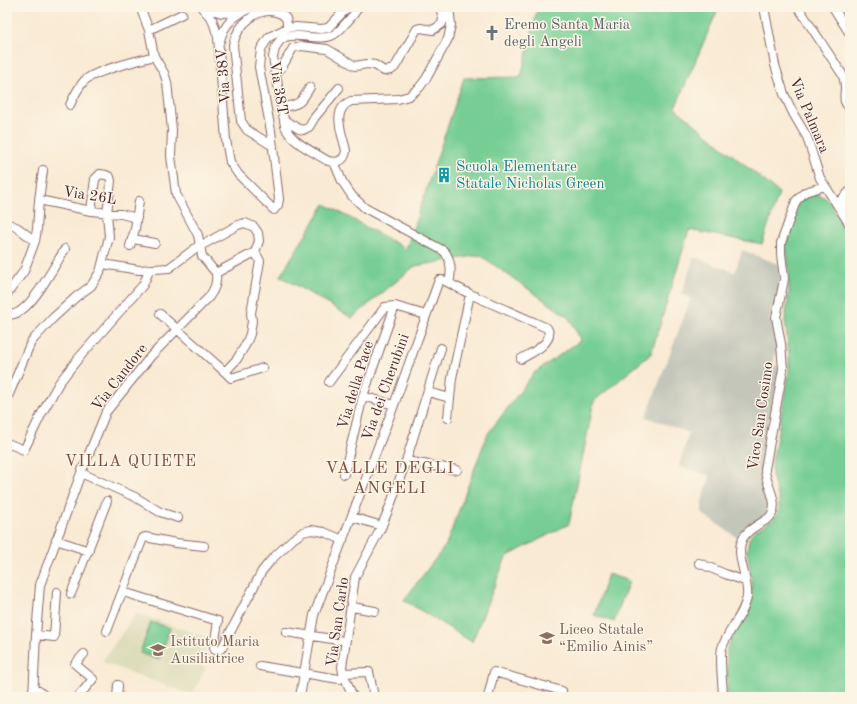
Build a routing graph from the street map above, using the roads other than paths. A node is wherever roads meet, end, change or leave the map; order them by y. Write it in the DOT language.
graph roads {
  1 [pos="140,7"];
  2 [pos="202,7"];
  3 [pos="253,7"];
  4 [pos="348,7"];
  5 [pos="358,7"];
  6 [pos="440,7"];
  7 [pos="449,7"];
  8 [pos="764,7"];
  9 [pos="798,7"];
  10 [pos="833,7"];
  11 [pos="244,11"];
  12 [pos="182,14"];
  13 [pos="286,28"];
  14 [pos="149,30"];
  15 [pos="850,34"];
  16 [pos="219,48"];
  17 [pos="154,56"];
  18 [pos="275,72"];
  19 [pos="847,82"];
  20 [pos="310,87"];
  21 [pos="339,88"];
  22 [pos="70,105"];
  23 [pos="282,107"];
  24 [pos="850,108"];
  25 [pos="284,120"];
  26 [pos="273,146"];
  27 [pos="334,162"];
  28 [pos="43,170"];
  29 [pos="825,186"];
  30 [pos="850,191"];
  31 [pos="39,200"];
  32 [pos="139,201"];
  33 [pos="850,201"];
  34 [pos="839,207"];
  35 [pos="91,211"];
  36 [pos="107,213"];
  37 [pos="137,218"];
  38 [pos="7,223"];
  39 [pos="850,225"];
  40 [pos="35,241"];
  41 [pos="155,243"];
  42 [pos="201,245"];
  43 [pos="65,249"];
  44 [pos="255,252"];
  45 [pos="103,264"];
  46 [pos="150,269"];
  47 [pos="216,273"];
  48 [pos="448,283"];
  49 [pos="7,294"];
  50 [pos="470,294"];
  51 [pos="396,306"];
  52 [pos="160,314"];
  53 [pos="7,315"];
  54 [pos="426,315"];
  55 [pos="177,330"];
  56 [pos="440,348"];
  57 [pos="521,359"];
  58 [pos="263,368"];
  59 [pos="225,372"];
  60 [pos="329,382"];
  61 [pos="428,392"];
  62 [pos="363,396"];
  63 [pos="450,398"];
  64 [pos="7,399"];
  65 [pos="394,405"];
  66 [pos="448,418"];
  67 [pos="7,443"];
  68 [pos="406,460"];
  69 [pos="458,470"];
  70 [pos="81,473"];
  71 [pos="344,474"];
  72 [pos="107,501"];
  73 [pos="352,517"];
  74 [pos="178,518"];
  75 [pos="382,526"];
  76 [pos="56,540"];
  77 [pos="343,540"];
  78 [pos="204,546"];
  79 [pos="89,551"];
  80 [pos="699,563"];
  81 [pos="745,581"];
  82 [pos="57,592"];
  83 [pos="123,592"];
  84 [pos="71,594"];
  85 [pos="352,607"];
  86 [pos="375,611"];
  87 [pos="108,631"];
  88 [pos="286,632"];
  89 [pos="36,635"];
  90 [pos="311,636"];
  91 [pos="339,640"];
  92 [pos="84,654"];
  93 [pos="260,666"];
  94 [pos="304,673"];
  95 [pos="341,676"];
  96 [pos="118,684"];
  97 [pos="33,693"];
  98 [pos="46,697"];
  99 [pos="78,697"];
  100 [pos="117,697"];
  101 [pos="300,697"];
  102 [pos="353,697"];
  103 [pos="374,697"];
  104 [pos="488,697"];
  105 [pos="563,697"];
  106 [pos="723,697"];
  1 -- 14 [label="street"];
  2 -- 11 [label="street"];
  2 -- 16 [label="street"];
  3 -- 11 [label="street"];
  4 -- 13 [label="street, Via 38T"];
  5 -- 18 [label="street"];
  6 -- 18 [label="street"];
  7 -- 27 [label="street"];
  8 -- 29 [label="street, Via Palmara"];
  9 -- 19 [label="street"];
  10 -- 15 [label="street"];
  11 -- 16 [label="street"];
  12 -- 14 [label="street"];
  13 -- 26 [label="street, Via 38T"];
  13 -- 26 [label="street, Via 38V"];
  14 -- 17 [label="street"];
  16 -- 26 [label="street, Via 38T"];
  17 -- 22 [label="street"];
  17 -- 42 [label="street"];
  18 -- 23 [label="street"];
  19 -- 24 [label="street"];
  20 -- 23 [label="street"];
  21 -- 25 [label="street"];
  23 -- 25 [label="street"];
  25 -- 27 [label="street"];
  27 -- 48 [label="street"];
  28 -- 31 [label="street"];
  29 -- 34 [label="street, Via Palmara"];
  29 -- 81 [label="street, Vico San Cosimo"];
  30 -- 34 [label="street"];
  31 -- 35 [label="street, Via 26L"];
  31 -- 40 [label="street"];
  32 -- 37 [label="street"];
  33 -- 34 [label="street"];
  34 -- 39 [label="street, Via Palmara"];
  35 -- 36 [label="street, Via 26L"];
  35 -- 36 [label="street"];
  36 -- 37 [label="street, Via 26L"];
  36 -- 45 [label="street"];
  37 -- 41 [label="street"];
  38 -- 40 [label="street"];
  40 -- 49 [label="street"];
  42 -- 44 [label="street"];
  42 -- 46 [label="street"];
  42 -- 47 [label="street"];
  43 -- 53 [label="street"];
  44 -- 47 [label="street"];
  44 -- 59 [label="street"];
  45 -- 46 [label="street"];
  45 -- 64 [label="street"];
  46 -- 67 [label="street"];
  47 -- 55 [label="street, Via Candore"];
  48 -- 50 [label="street"];
  48 -- 54 [label="street, Via dei Cherubini"];
  50 -- 57 [label="street"];
  50 -- 63 [label="street"];
  51 -- 54 [label="street"];
  51 -- 60 [label="street"];
  51 -- 62 [label="street, Via della Pace"];
  52 -- 55 [label="street"];
  54 -- 65 [label="street, Via dei Cherubini"];
  55 -- 59 [label="street"];
  55 -- 70 [label="street, Via Candore"];
  56 -- 61 [label="street, Via San Carlo"];
  58 -- 59 [label="street"];
  61 -- 63 [label="street"];
  61 -- 68 [label="street, Via San Carlo"];
  62 -- 65 [label="street"];
  62 -- 71 [label="street, Via della Pace"];
  63 -- 66 [label="street"];
  65 -- 73 [label="street, Via dei Cherubini"];
  68 -- 69 [label="street"];
  68 -- 75 [label="street, Via San Carlo"];
  70 -- 74 [label="street"];
  70 -- 76 [label="street, Via Candore"];
  72 -- 79 [label="street"];
  73 -- 75 [label="street"];
  73 -- 77 [label="street, Via dei Cherubini"];
  75 -- 85 [label="street, Via San Carlo"];
  76 -- 79 [label="street"];
  76 -- 89 [label="street, Via Candore"];
  77 -- 83 [label="street"];
  77 -- 90 [label="street, Via dei Cherubini"];
  78 -- 83 [label="street"];
  79 -- 84 [label="street"];
  80 -- 81 [label="street"];
  81 -- 106 [label="street, Vico San Cosimo"];
  82 -- 89 [label="street"];
  83 -- 87 [label="street"];
  85 -- 86 [label="street"];
  85 -- 95 [label="street, Via San Carlo"];
  88 -- 90 [label="street"];
  89 -- 97 [label="street, Via Candore"];
  90 -- 91 [label="street"];
  90 -- 94 [label="street, Via dei Cherubini"];
  92 -- 99 [label="street"];
  93 -- 94 [label="street"];
  94 -- 95 [label="street"];
  94 -- 101 [label="street, Via dei Cherubini"];
  95 -- 102 [label="street, Via San Carlo"];
  95 -- 103 [label="street"];
  96 -- 100 [label="street"];
  97 -- 98 [label="street"];
  104 -- 105 [label="street"];
}
